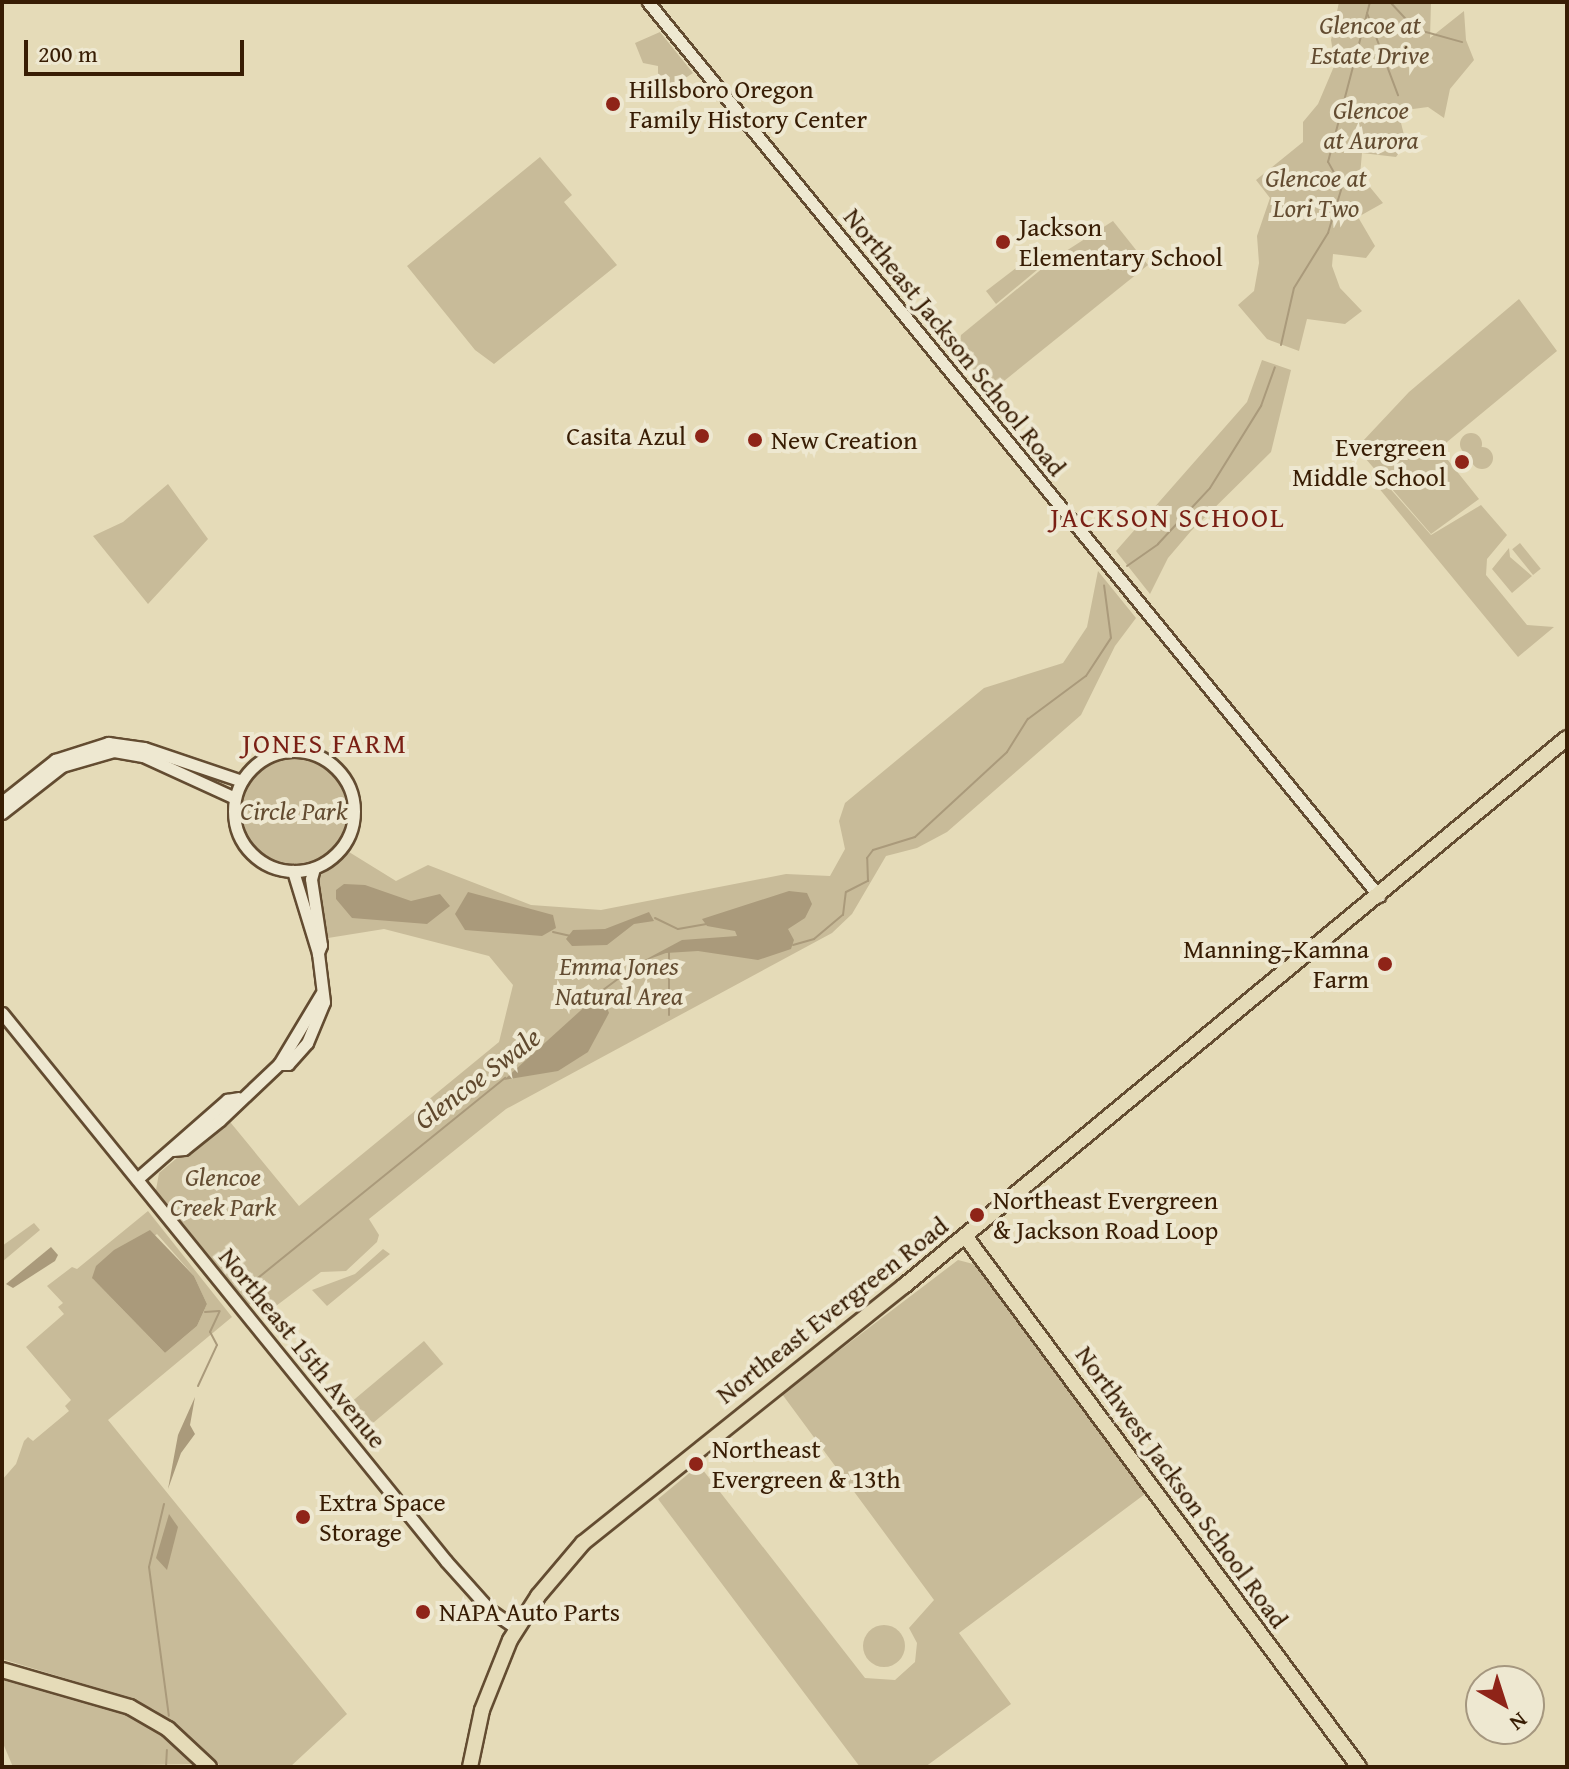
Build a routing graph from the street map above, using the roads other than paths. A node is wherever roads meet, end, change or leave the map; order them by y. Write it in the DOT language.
graph roads {
  1 [pos="648,2"];
  2 [pos="1567,738"];
  3 [pos="242,781"];
  4 [pos="235,798"];
  5 [pos="2,802"];
  6 [pos="2,813"];
  7 [pos="314,868"];
  8 [pos="293,871"];
  9 [pos="1379,896"];
  10 [pos="318,953"];
  11 [pos="2,1013"];
  12 [pos="137,1179"];
  13 [pos="965,1236"];
  14 [pos="516,1628"];
  15 [pos="2,1670"];
  16 [pos="209,1767"];
  17 [pos="470,1767"];
  18 [pos="1359,1767"];
  1 -- 9 [label="street, Northeast Jackson School Road"];
  2 -- 9 [label="main road, Northeast Evergreen Road"];
  3 -- 4 [label="street"];
  3 -- 5 [label="street"];
  3 -- 7 [label="street"];
  4 -- 6 [label="street"];
  4 -- 8 [label="street"];
  7 -- 8 [label="street"];
  7 -- 10 [label="street"];
  8 -- 10 [label="street"];
  9 -- 13 [label="main road, Northeast Evergreen Road"];
  10 -- 12 [label="street"];
  11 -- 12 [label="street, Northeast 15th Avenue"];
  12 -- 14 [label="street, Northeast 15th Avenue"];
  13 -- 14 [label="main road, Northeast Evergreen Road"];
  13 -- 18 [label="main road, Northwest Jackson School Road"];
  14 -- 17 [label="main road, Northeast Evergreen Road"];
  15 -- 16 [label="main road"];
}
